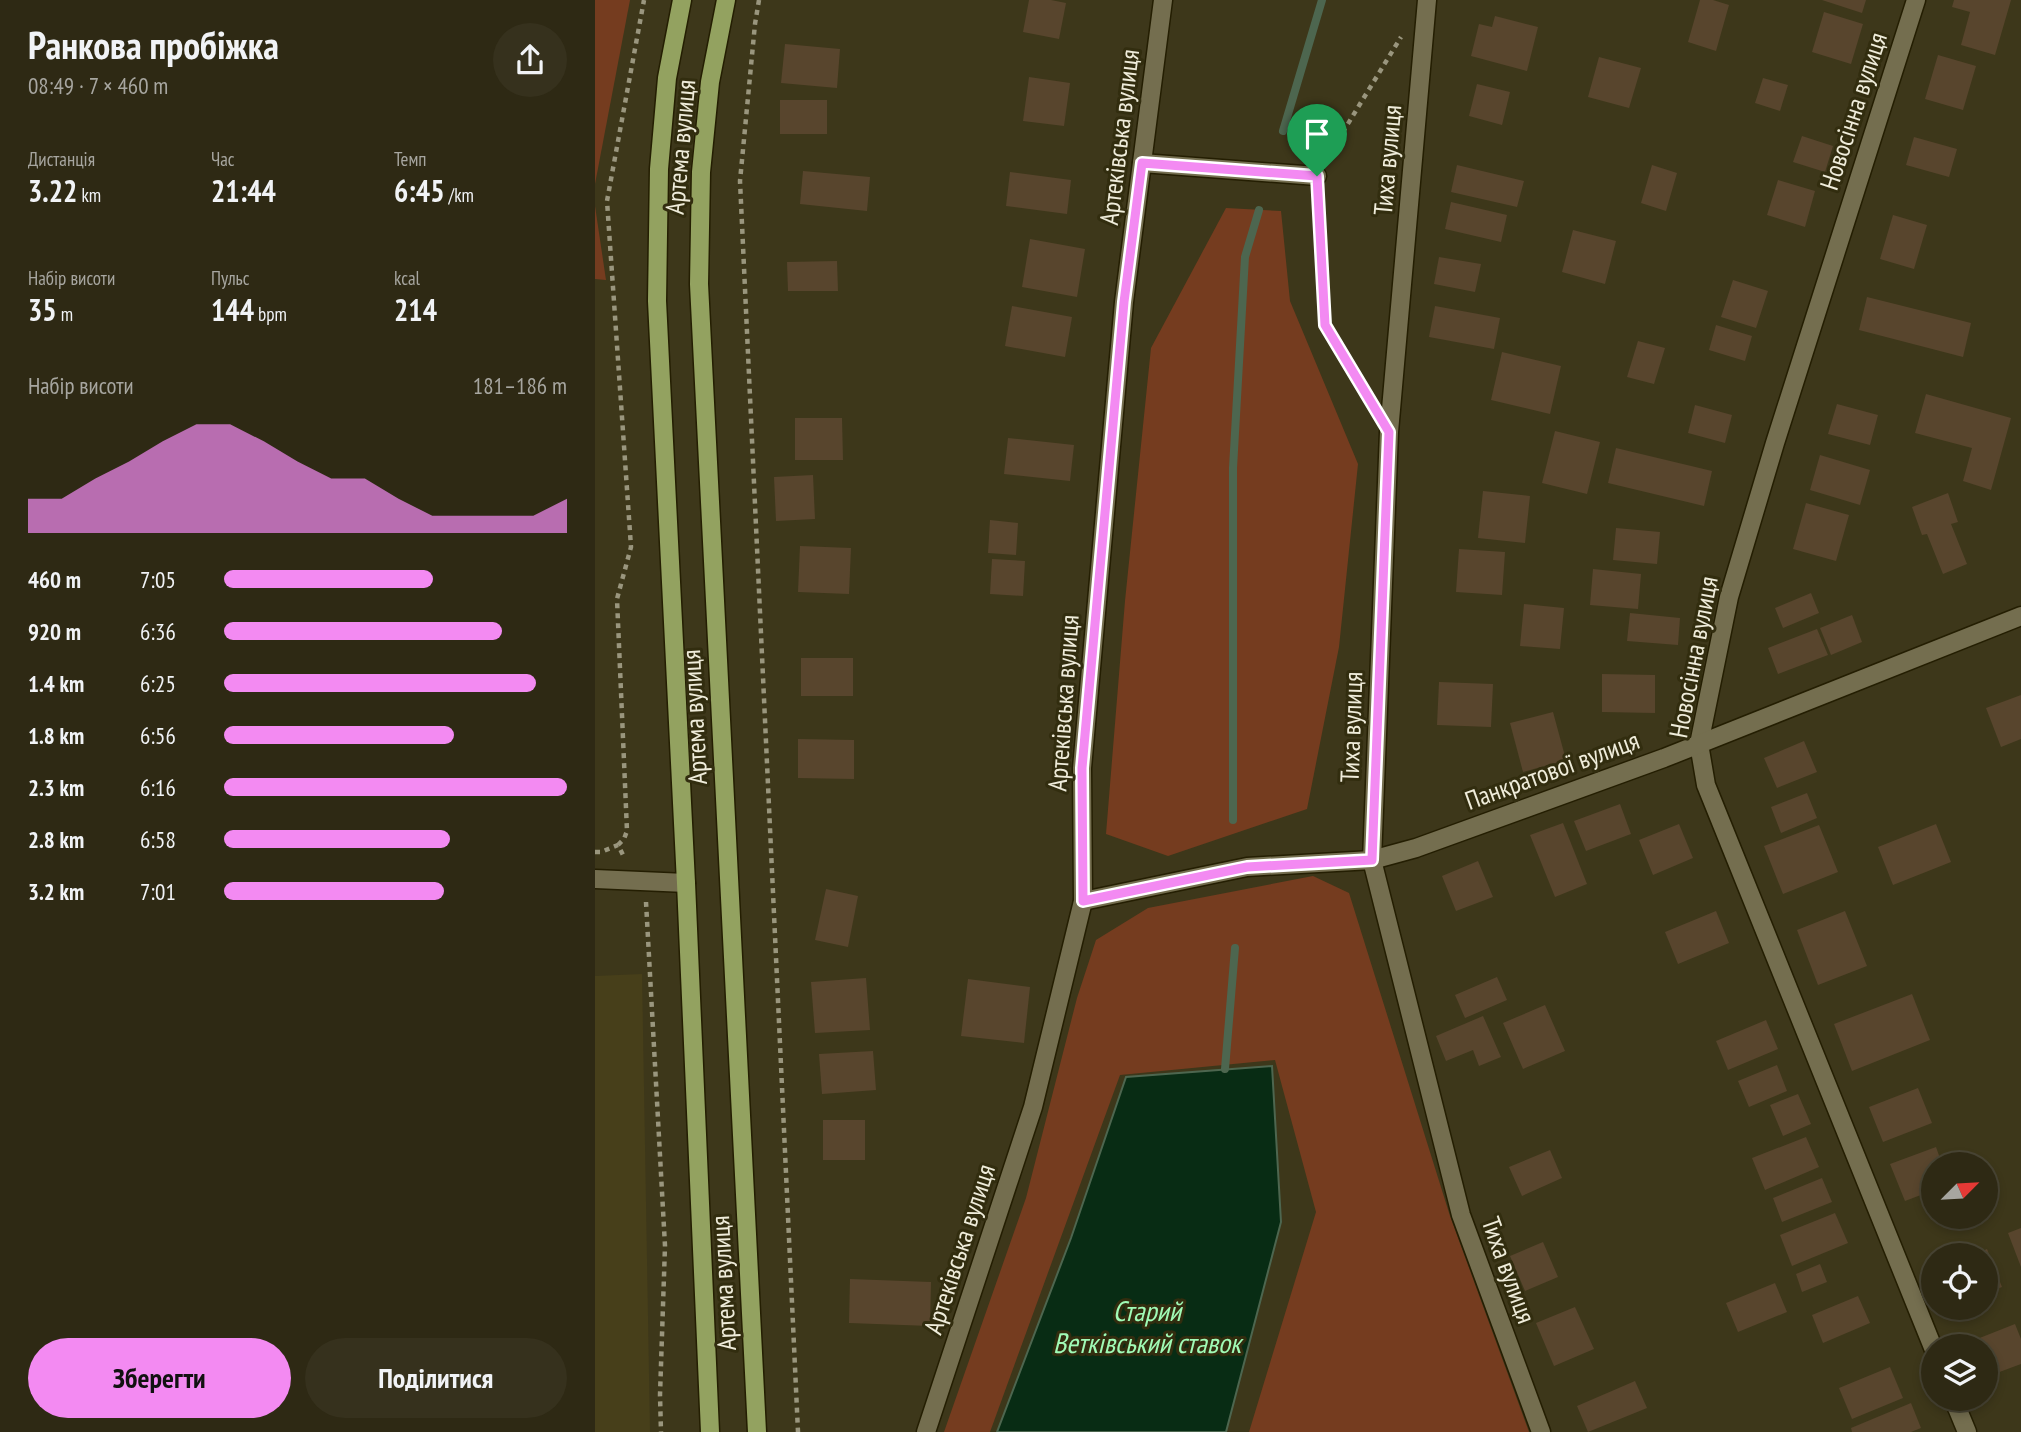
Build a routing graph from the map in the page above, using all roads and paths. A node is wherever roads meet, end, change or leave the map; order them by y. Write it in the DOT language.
graph roads {
  1 [pos="644,0"];
  2 [pos="682,0"];
  3 [pos="726,0"];
  4 [pos="759,0"];
  5 [pos="1163,0"];
  6 [pos="1427,0"];
  7 [pos="1916,0"];
  8 [pos="1402,35"];
  9 [pos="1142,163"];
  10 [pos="1317,176"];
  11 [pos="1389,432"];
  12 [pos="2021,616"];
  13 [pos="1699,744"];
  14 [pos="618,845"];
  15 [pos="595,852"];
  16 [pos="1372,860"];
  17 [pos="595,879"];
  18 [pos="636,882"];
  19 [pos="686,883"];
  20 [pos="1083,901"];
  21 [pos="1928,1334"];
  22 [pos="1958,1411"];
  23 [pos="661,1432"];
  24 [pos="710,1432"];
  25 [pos="757,1432"];
  26 [pos="797,1432"];
  27 [pos="926,1432"];
  28 [pos="1541,1432"];
  29 [pos="1967,1432"];
  1 -- 14 [label="path"];
  2 -- 19 [label="main road, Артема вулиця"];
  3 -- 25 [label="main road, Артема вулиця"];
  4 -- 26 [label="path"];
  5 -- 9 [label="street, Артеківська вулиця"];
  6 -- 11 [label="street, Тиха вулиця"];
  7 -- 13 [label="street, Новосінна вулиця"];
  8 -- 10 [label="path"];
  9 -- 10 [label="street"];
  9 -- 20 [label="street, Артеківська вулиця"];
  10 -- 11 [label="path"];
  11 -- 16 [label="street, Тиха вулиця"];
  12 -- 13 [label="street, Панкратової вулиця"];
  13 -- 16 [label="street, Панкратової вулиця"];
  13 -- 21 [label="street, Новосінна вулиця"];
  14 -- 15 [label="path"];
  14 -- 18 [label="path"];
  16 -- 20 [label="street, Панкратової вулиця"];
  16 -- 28 [label="street, Тиха вулиця"];
  17 -- 18 [label="street"];
  18 -- 19 [label="street"];
  18 -- 23 [label="path"];
  19 -- 24 [label="main road, Артема вулиця"];
  20 -- 27 [label="street, Артеківська вулиця"];
  22 -- 29 [label="street"];
}
